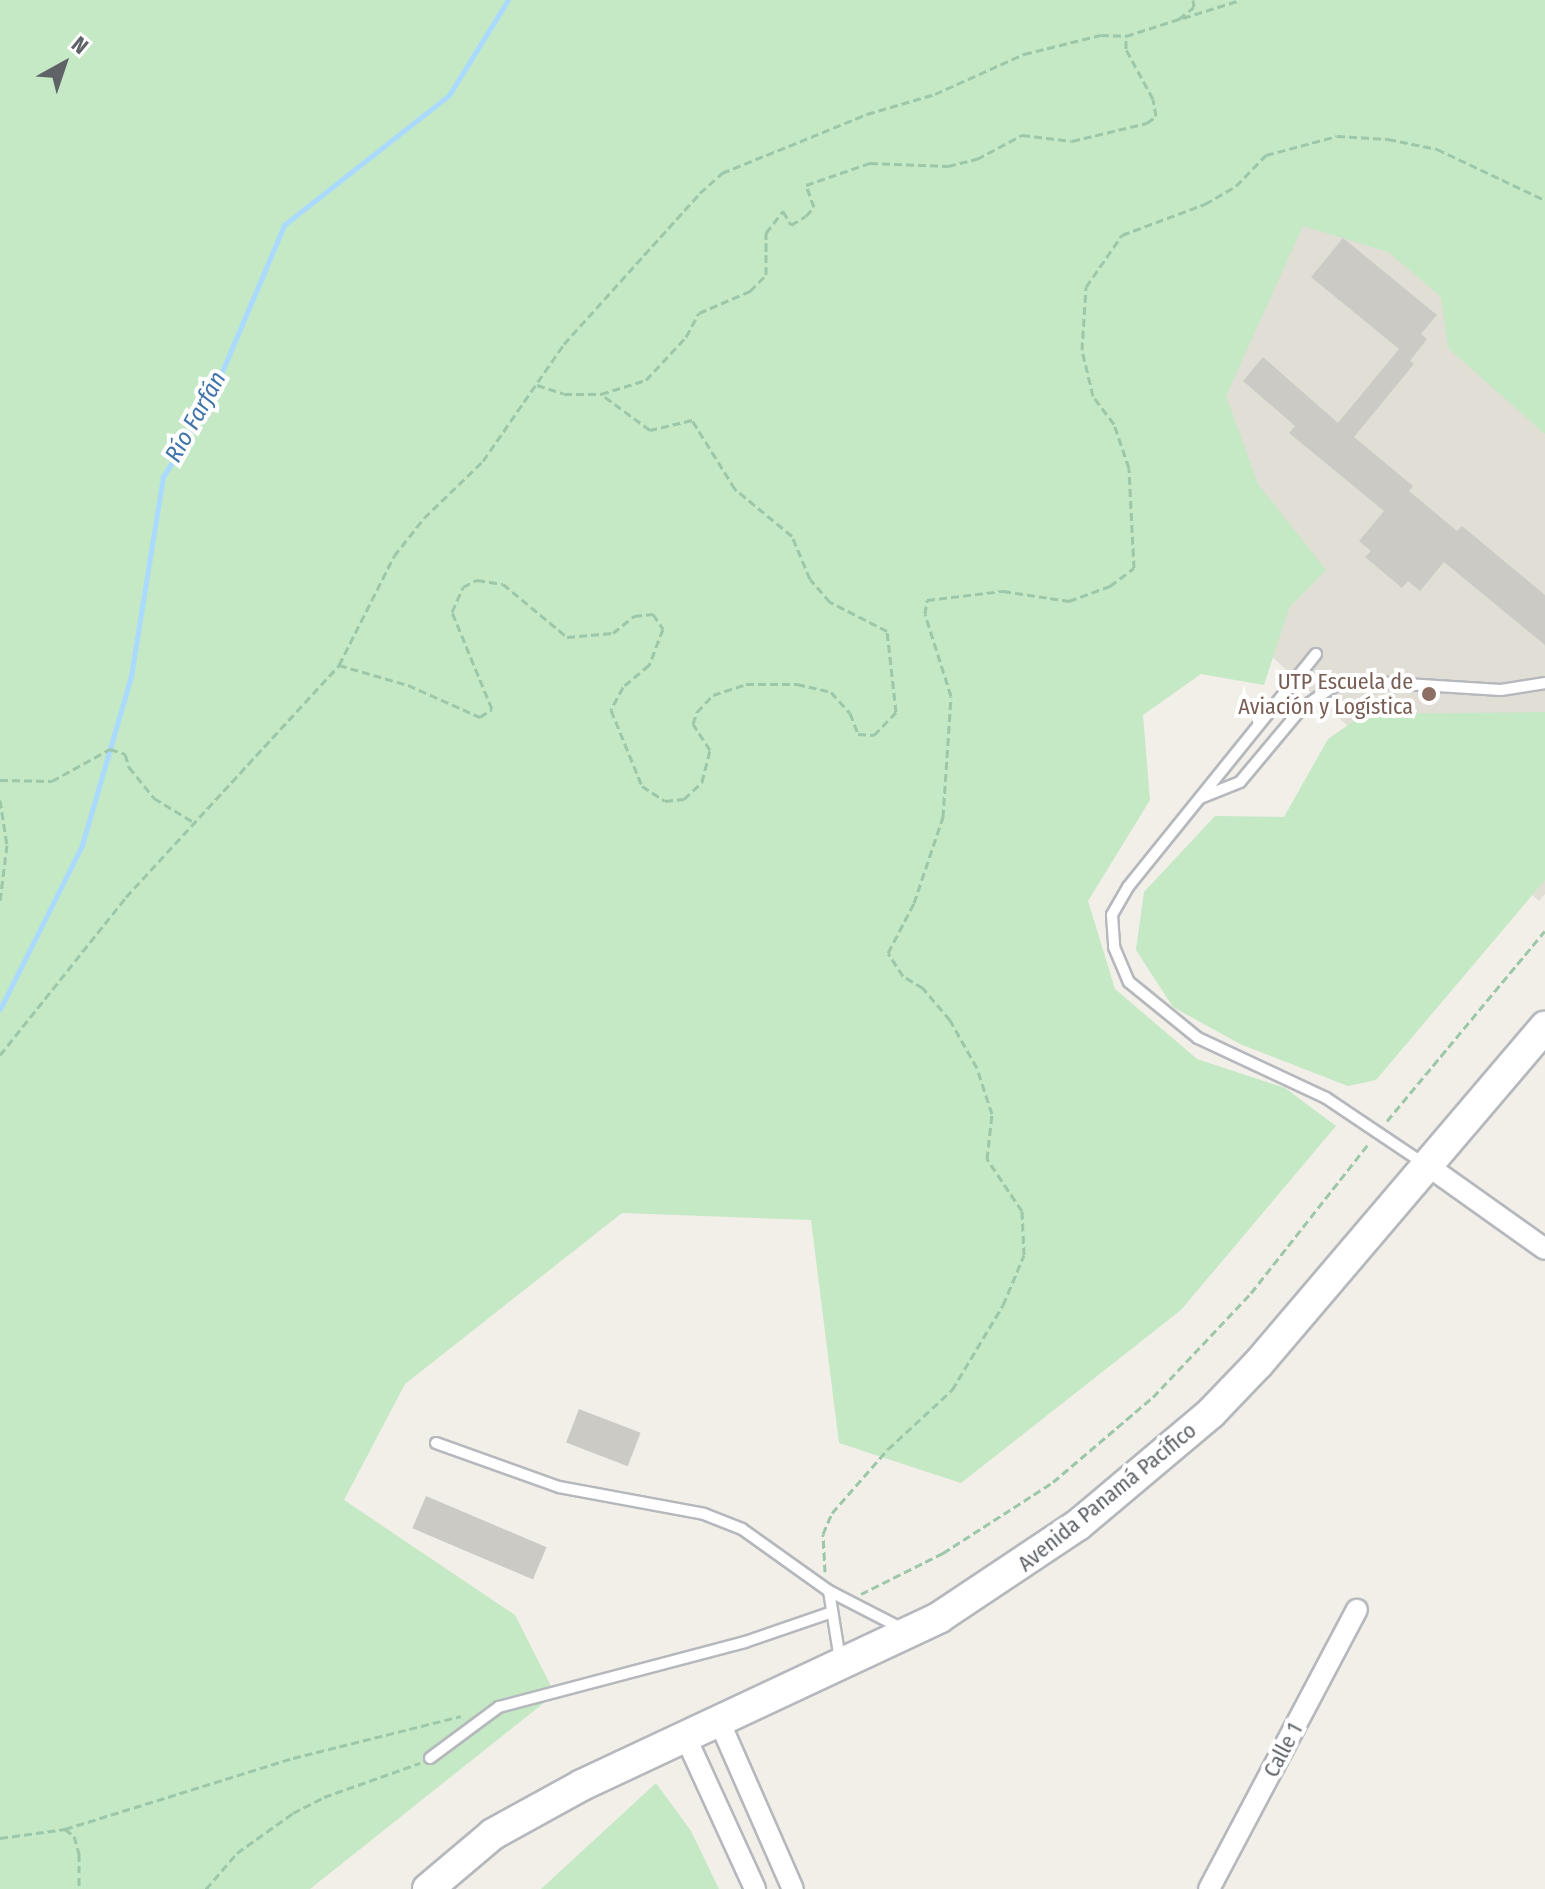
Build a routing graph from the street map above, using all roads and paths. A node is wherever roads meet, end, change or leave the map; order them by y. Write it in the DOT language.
graph roads {
  1 [pos="1193,0"];
  2 [pos="1240,0"];
  3 [pos="1179,19"];
  4 [pos="1126,36"];
  5 [pos="1545,200"];
  6 [pos="537,385"];
  7 [pos="601,394"];
  8 [pos="1316,654"];
  9 [pos="339,665"];
  10 [pos="1545,683"];
  11 [pos="0,780"];
  12 [pos="1200,798"];
  13 [pos="0,800"];
  14 [pos="196,823"];
  15 [pos="0,901"];
  16 [pos="1545,931"];
  17 [pos="1545,1027"];
  18 [pos="0,1055"];
  19 [pos="1378,1132"];
  20 [pos="1428,1166"];
  21 [pos="1545,1249"];
  22 [pos="436,1443"];
  23 [pos="829,1591"];
  24 [pos="847,1601"];
  25 [pos="1357,1610"];
  26 [pos="832,1612"];
  27 [pos="910,1633"];
  28 [pos="841,1667"];
  29 [pos="499,1707"];
  30 [pos="720,1723"];
  31 [pos="686,1738"];
  32 [pos="430,1758"];
  33 [pos="743,1777"];
  34 [pos="711,1793"];
  35 [pos="65,1829"];
  36 [pos="0,1838"];
  37 [pos="79,1889"];
  38 [pos="206,1889"];
  39 [pos="428,1889"];
  40 [pos="755,1889"];
  41 [pos="793,1889"];
  42 [pos="1209,1889"];
  1 -- 3 [label="path"];
  2 -- 3 [label="path"];
  3 -- 4 [label="path"];
  4 -- 6 [label="path"];
  4 -- 7 [label="path"];
  5 -- 23 [label="path"];
  6 -- 7 [label="path"];
  6 -- 9 [label="path"];
  7 -- 9 [label="path"];
  8 -- 12 [label="lane"];
  9 -- 14 [label="path"];
  10 -- 12 [label="lane"];
  11 -- 14 [label="path"];
  12 -- 19 [label="lane"];
  13 -- 15 [label="path"];
  14 -- 18 [label="path"];
  16 -- 19 [label="path"];
  17 -- 20 [label="main road, Avenida Panamá Pacífico"];
  19 -- 20 [label="lane"];
  19 -- 24 [label="path"];
  20 -- 21 [label="street"];
  20 -- 27 [label="main road, Avenida Panamá Pacífico"];
  22 -- 23 [label="lane"];
  23 -- 24 [label="lane"];
  23 -- 26 [label="lane"];
  24 -- 27 [label="lane"];
  25 -- 42 [label="street, Calle 1"];
  26 -- 28 [label="lane"];
  26 -- 29 [label="lane"];
  27 -- 28 [label="main road, Avenida Panamá Pacífico"];
  28 -- 30 [label="main road, Avenida Panamá Pacífico"];
  29 -- 32 [label="lane"];
  29 -- 35 [label="path"];
  30 -- 31 [label="main road, Avenida Panamá Pacífico"];
  30 -- 33 [label="street"];
  31 -- 34 [label="street"];
  31 -- 39 [label="main road, Avenida Panamá Pacífico"];
  32 -- 38 [label="path"];
  33 -- 34 [label="street"];
  33 -- 41 [label="street"];
  34 -- 40 [label="street"];
  35 -- 36 [label="path"];
  35 -- 37 [label="path"];
}
